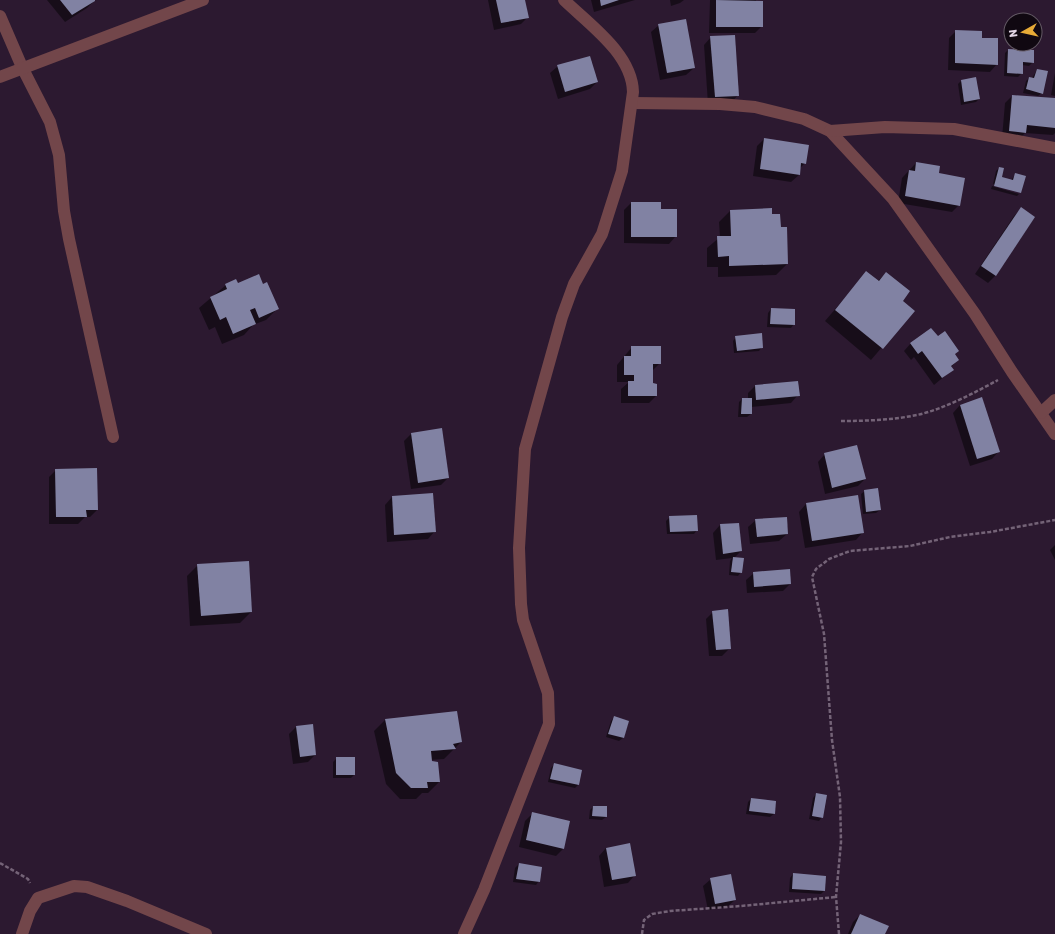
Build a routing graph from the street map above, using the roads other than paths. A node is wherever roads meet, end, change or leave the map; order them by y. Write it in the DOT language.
graph roads {
  1 [pos="203,0"];
  2 [pos="564,0"];
  3 [pos="0,16"];
  4 [pos="22,67"];
  5 [pos="0,77"];
  6 [pos="632,103"];
  7 [pos="830,131"];
  8 [pos="1055,148"];
  9 [pos="1055,400"];
  10 [pos="1041,413"];
  11 [pos="1055,434"];
  12 [pos="113,437"];
  13 [pos="22,934"];
  14 [pos="206,934"];
  15 [pos="464,934"];
  1 -- 4 [label="street"];
  2 -- 6 [label="street"];
  3 -- 4 [label="street"];
  4 -- 5 [label="street"];
  4 -- 12 [label="street"];
  6 -- 7 [label="street"];
  6 -- 15 [label="street"];
  7 -- 8 [label="street"];
  7 -- 10 [label="street"];
  9 -- 10 [label="street"];
  10 -- 11 [label="street"];
  13 -- 14 [label="street"];
}
